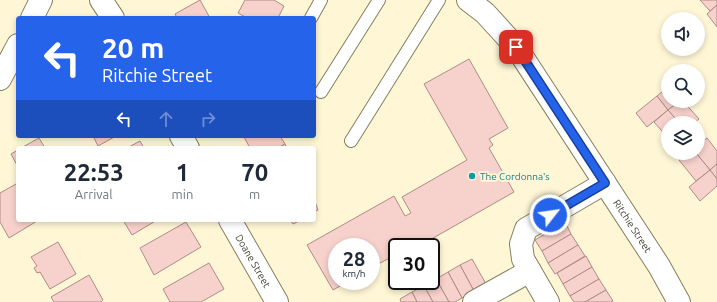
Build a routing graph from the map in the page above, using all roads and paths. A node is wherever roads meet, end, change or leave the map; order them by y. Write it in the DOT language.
graph roads {
  1 [pos="42,0"];
  2 [pos="101,0"];
  3 [pos="321,0"];
  4 [pos="379,0"];
  5 [pos="439,0"];
  6 [pos="468,0"];
  7 [pos="33,16"];
  8 [pos="112,16"];
  9 [pos="312,16"];
  10 [pos="16,48"];
  11 [pos="0,79"];
  12 [pos="321,92"];
  13 [pos="351,141"];
  14 [pos="605,183"];
  15 [pos="231,222"];
  16 [pos="530,271"];
  17 [pos="277,302"];
  18 [pos="474,302"];
  19 [pos="548,302"];
  20 [pos="679,302"];
  1 -- 7 [label="street"];
  2 -- 8 [label="street"];
  3 -- 9 [label="lane"];
  4 -- 12 [label="lane"];
  5 -- 13 [label="lane"];
  6 -- 14 [label="street, Ritchie Street"];
  10 -- 11 [label="street"];
  14 -- 16 [label="street"];
  14 -- 20 [label="street, Ritchie Street"];
  15 -- 17 [label="street, Doane Street"];
  16 -- 18 [label="street"];
  16 -- 19 [label="street"];
}
